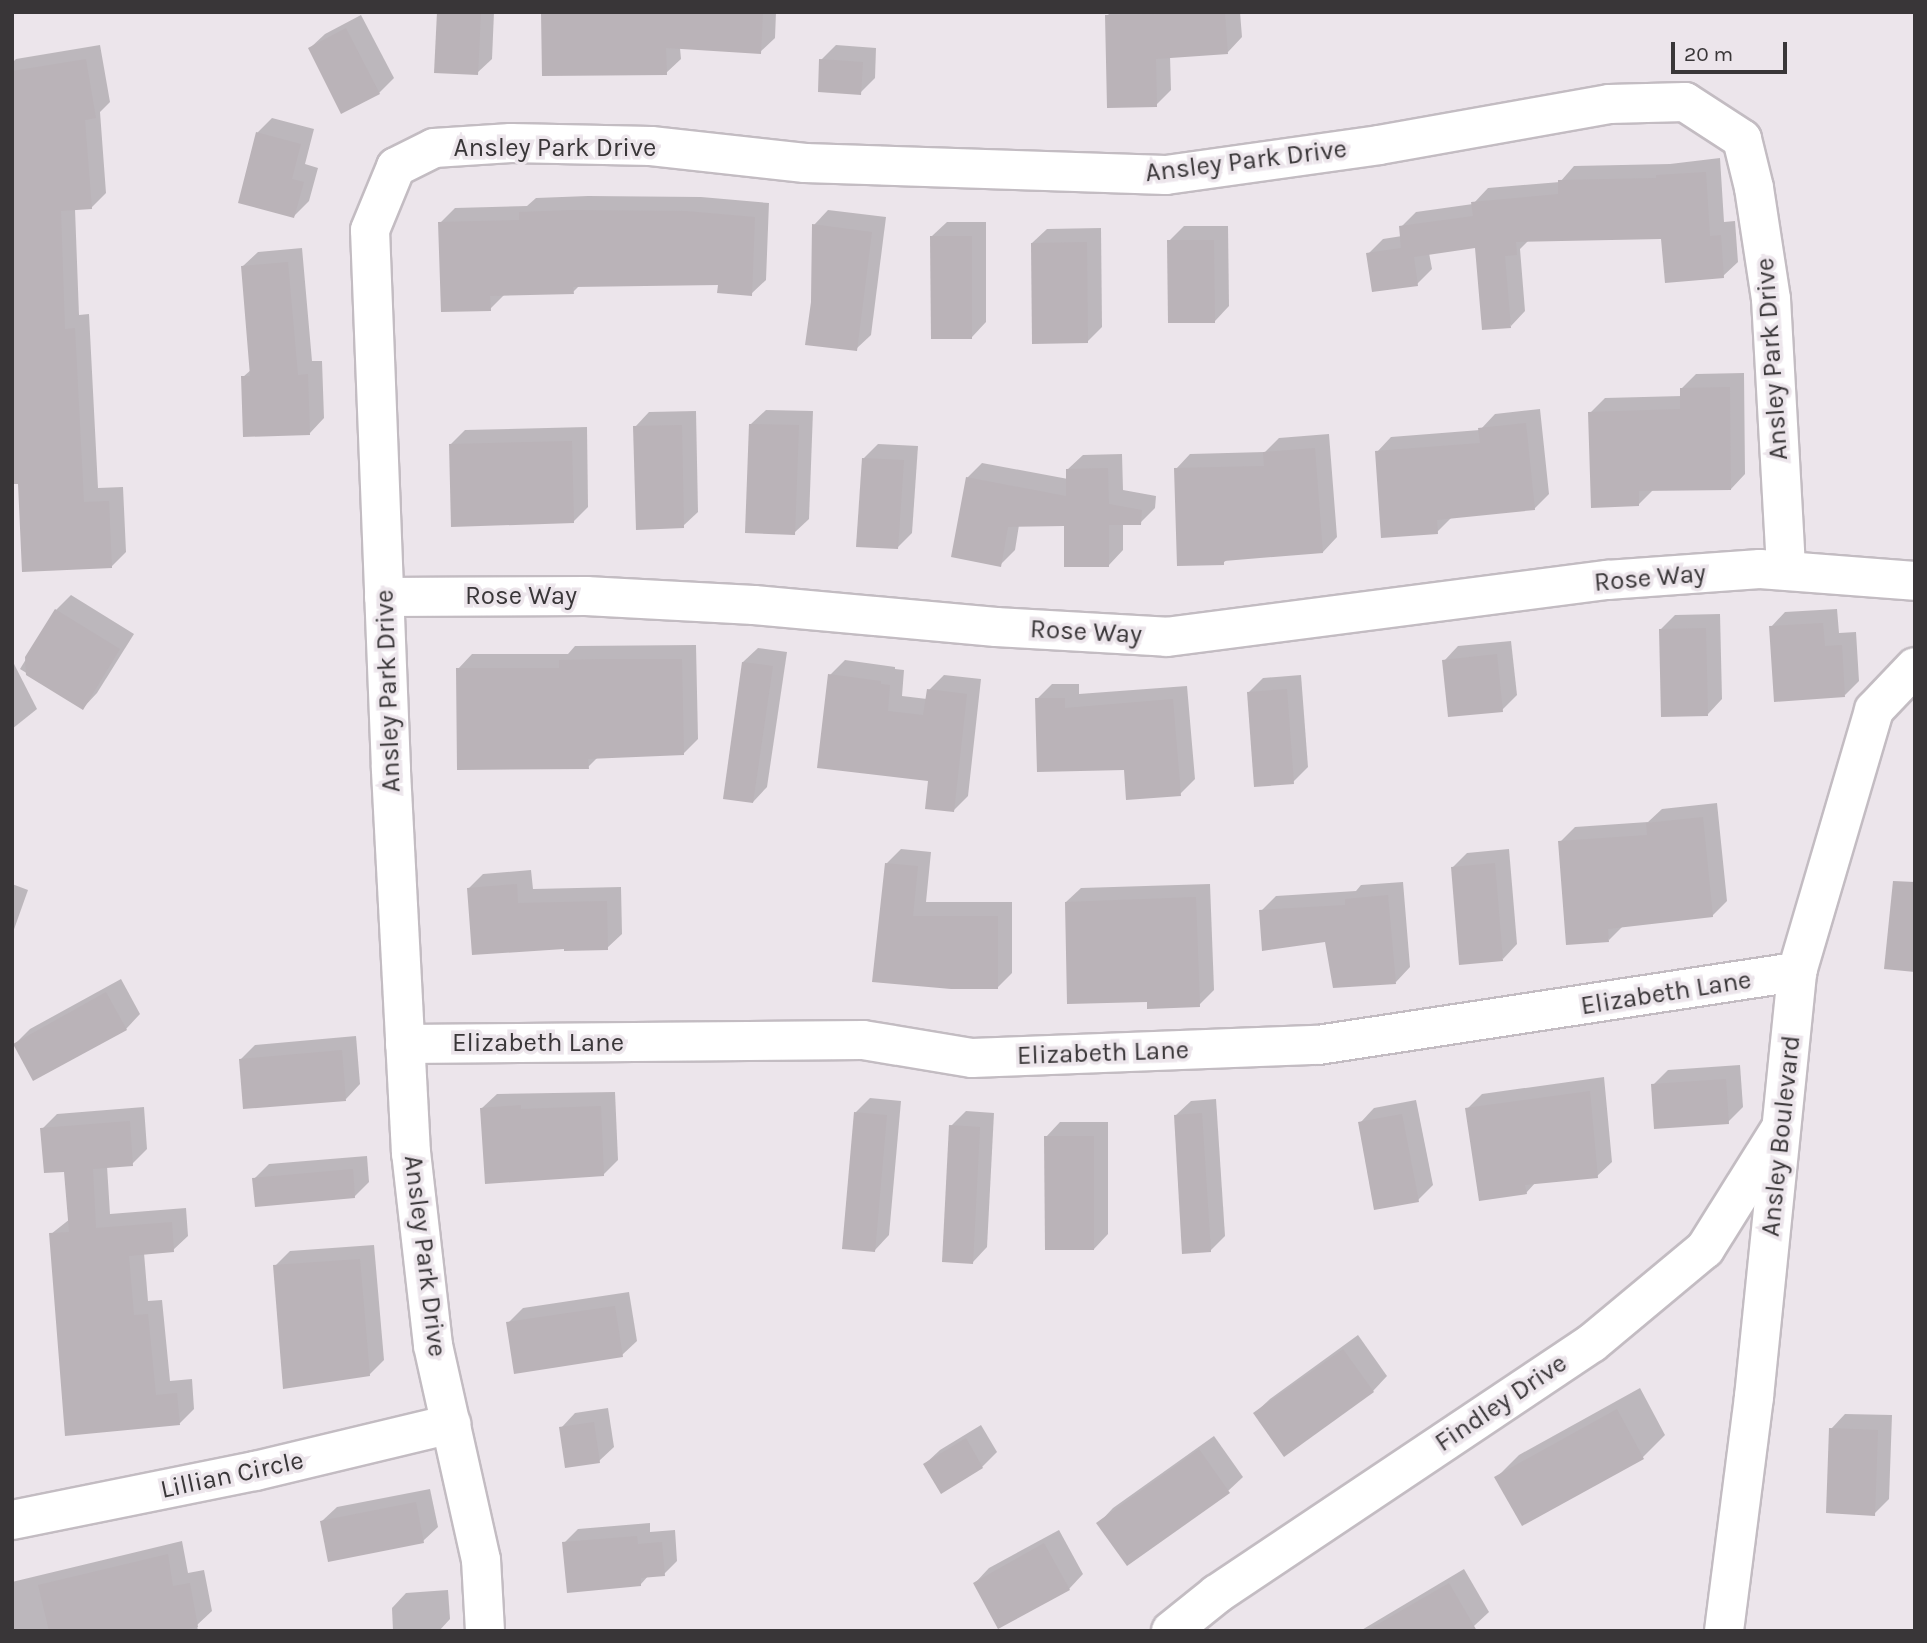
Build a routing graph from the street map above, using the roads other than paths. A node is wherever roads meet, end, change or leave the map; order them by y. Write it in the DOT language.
graph roads {
  1 [pos="1786,571"];
  2 [pos="1915,580"];
  3 [pos="384,597"];
  4 [pos="1915,667"];
  5 [pos="1797,972"];
  6 [pos="405,1044"];
  7 [pos="1782,1126"];
  8 [pos="451,1424"];
  9 [pos="12,1520"];
  10 [pos="485,1631"];
  11 [pos="1171,1631"];
  12 [pos="1724,1631"];
  1 -- 2 [label="street"];
  1 -- 3 [label="street, Rose Way"];
  1 -- 3 [label="street, Ansley Park Drive"];
  3 -- 6 [label="street, Ansley Park Drive"];
  4 -- 5 [label="street, Ansley Boulevard"];
  5 -- 6 [label="street, Elizabeth Lane"];
  5 -- 7 [label="street, Ansley Boulevard"];
  6 -- 8 [label="street, Ansley Park Drive"];
  7 -- 11 [label="street, Findley Drive"];
  7 -- 12 [label="street, Ansley Boulevard"];
  8 -- 9 [label="street, Lillian Circle"];
  8 -- 10 [label="street, Ansley Park Drive"];
}
